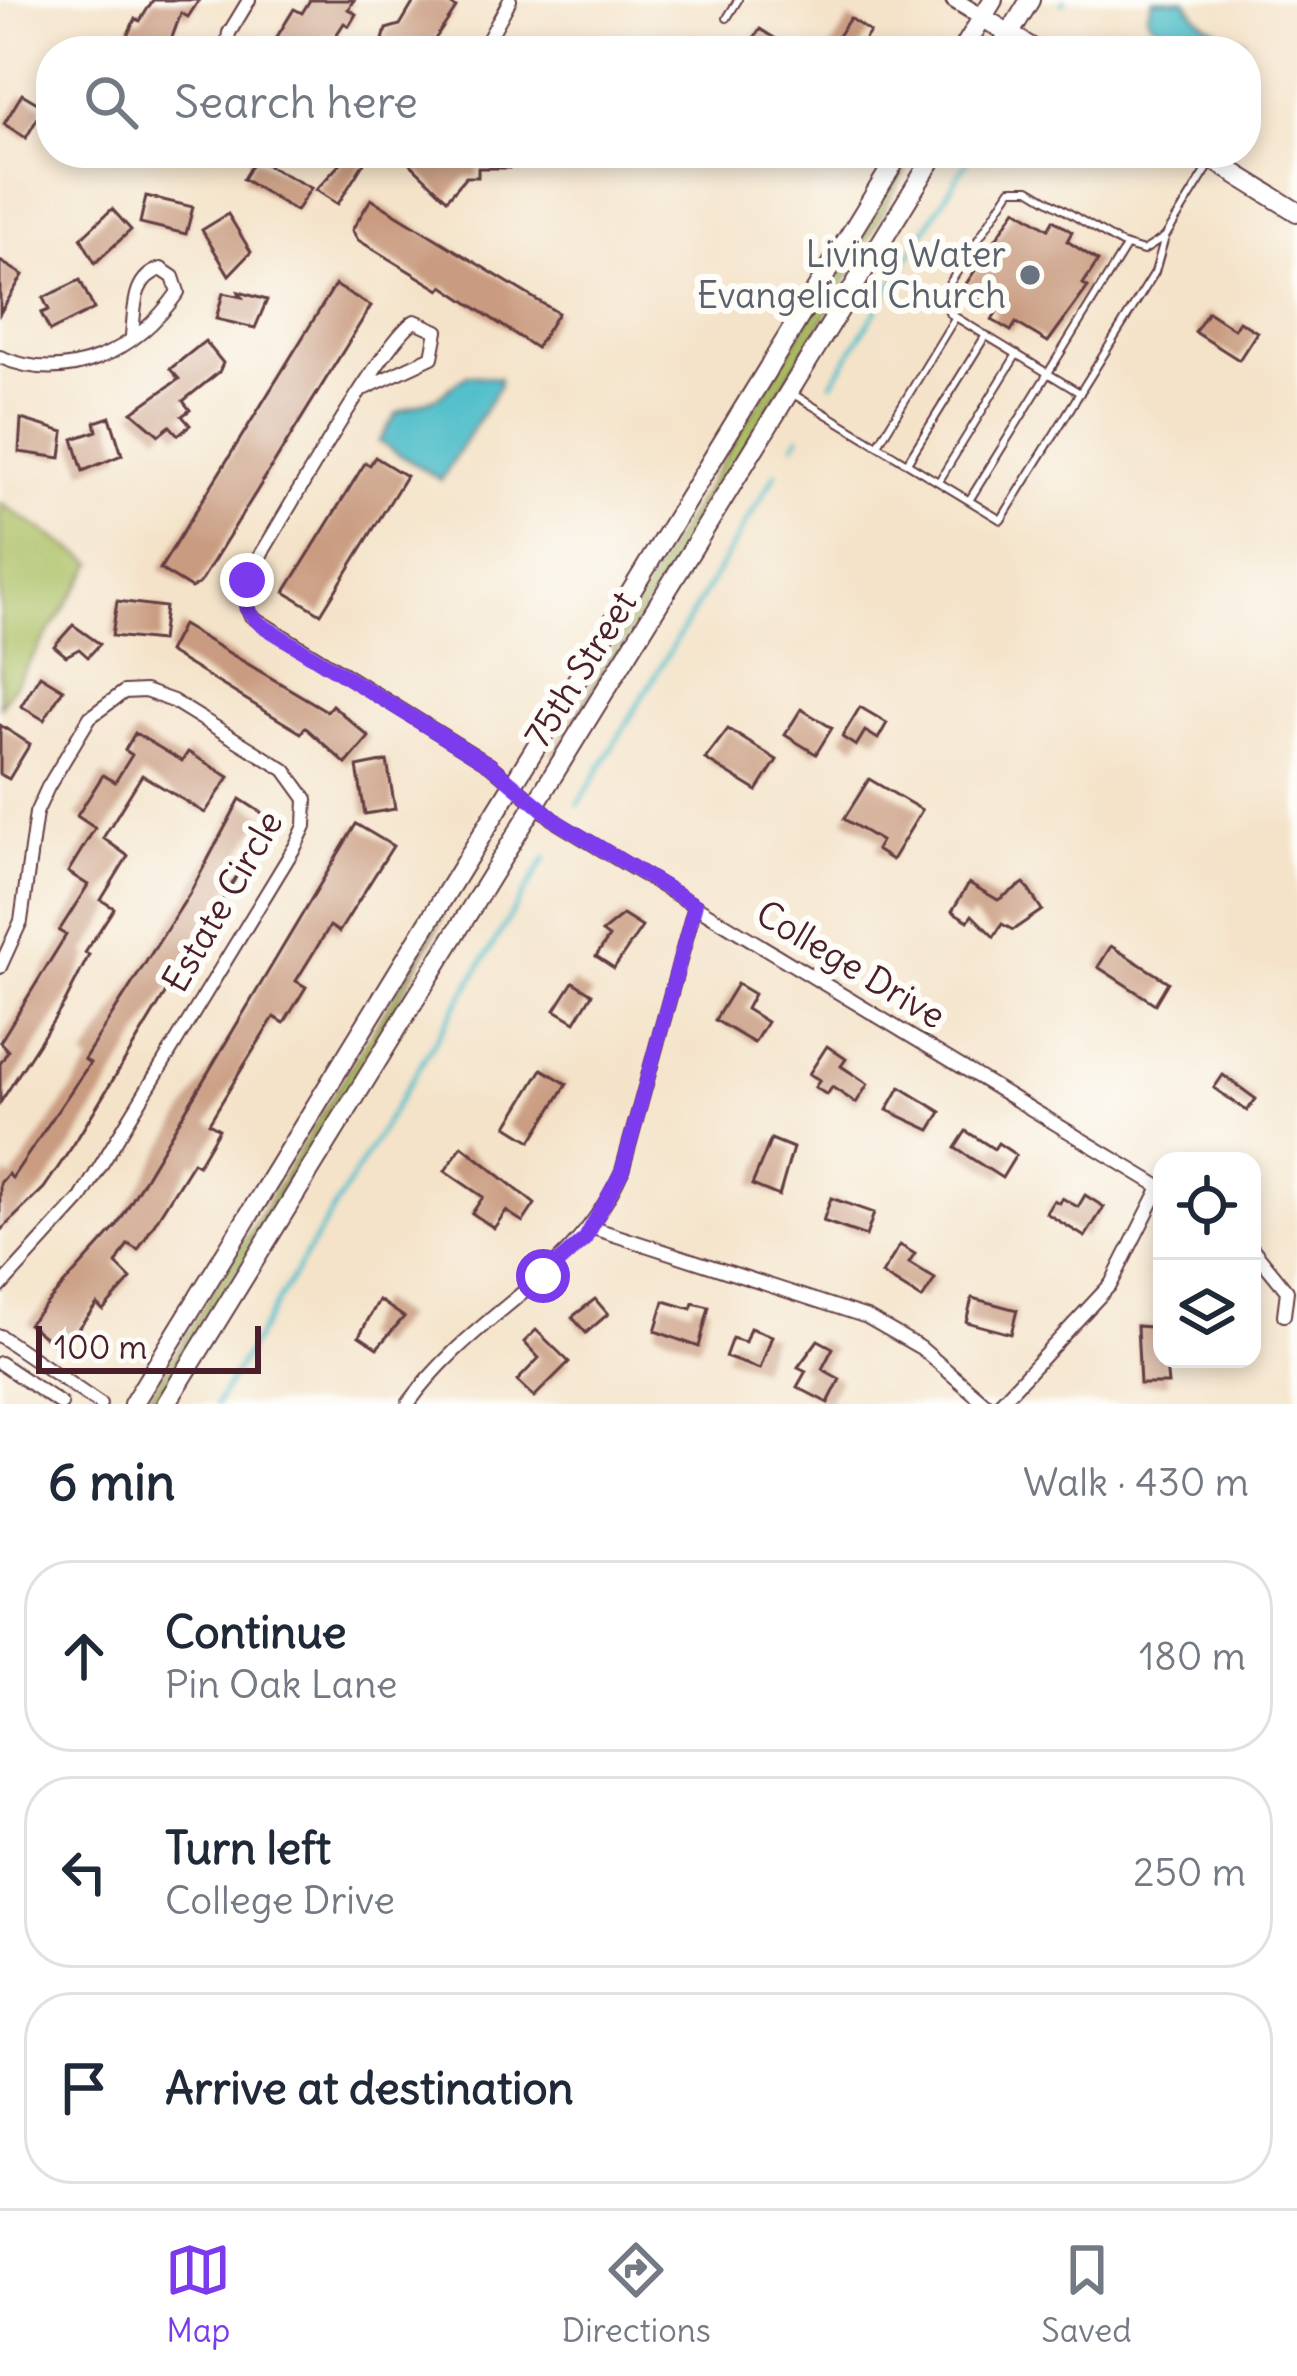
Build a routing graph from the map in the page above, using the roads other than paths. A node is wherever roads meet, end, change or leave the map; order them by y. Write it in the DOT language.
graph roads {
  1 [pos="249,0"];
  2 [pos="510,0"];
  3 [pos="738,0"];
  4 [pos="954,0"];
  5 [pos="1030,0"];
  6 [pos="988,9"];
  7 [pos="728,18"];
  8 [pos="228,36"];
  9 [pos="490,36"];
  10 [pos="971,36"];
  11 [pos="1001,36"];
  12 [pos="1008,36"];
  13 [pos="891,168"];
  14 [pos="927,168"];
  15 [pos="1201,168"];
  16 [pos="1226,168"];
  17 [pos="1297,212"];
  18 [pos="1165,237"];
  19 [pos="1126,247"];
  20 [pos="956,317"];
  21 [pos="132,335"];
  22 [pos="986,335"];
  23 [pos="1017,354"];
  24 [pos="0,357"];
  25 [pos="1048,373"];
  26 [pos="365,388"];
  27 [pos="789,392"];
  28 [pos="1080,393"];
  29 [pos="879,443"];
  30 [pos="908,461"];
  31 [pos="939,481"];
  32 [pos="969,500"];
  33 [pos="513,784"];
  34 [pos="536,804"];
  35 [pos="695,905"];
  36 [pos="0,967"];
  37 [pos="1153,1183"];
  38 [pos="1153,1203"];
  39 [pos="592,1228"];
  40 [pos="1261,1257"];
  41 [pos="0,1287"];
  42 [pos="1292,1296"];
  43 [pos="1284,1316"];
  44 [pos="0,1336"];
  45 [pos="0,1363"];
  46 [pos="61,1404"];
  47 [pos="100,1404"];
  48 [pos="134,1404"];
  49 [pos="166,1404"];
  50 [pos="408,1404"];
  51 [pos="986,1404"];
  52 [pos="999,1404"];
  1 -- 8 [label="street"];
  2 -- 9 [label="street"];
  3 -- 7 [label="lane"];
  4 -- 6 [label="street"];
  5 -- 12 [label="main road"];
  6 -- 10 [label="main road"];
  6 -- 11 [label="main road"];
  13 -- 33 [label="main road, 75th Street"];
  14 -- 27 [label="main road, 75th Street"];
  15 -- 18 [label="lane"];
  16 -- 17 [label="main road"];
  18 -- 19 [label="lane"];
  18 -- 28 [label="lane"];
  19 -- 20 [label="lane"];
  19 -- 25 [label="lane"];
  20 -- 22 [label="lane"];
  20 -- 29 [label="lane"];
  21 -- 21 [label="street"];
  21 -- 24 [label="street"];
  22 -- 23 [label="lane"];
  22 -- 30 [label="lane"];
  23 -- 25 [label="lane"];
  23 -- 31 [label="lane"];
  25 -- 28 [label="lane"];
  25 -- 32 [label="lane"];
  26 -- 26 [label="street, College Drive"];
  26 -- 33 [label="street, College Drive"];
  27 -- 29 [label="lane"];
  27 -- 34 [label="main road, 75th Street"];
  28 -- 32 [label="lane"];
  29 -- 30 [label="lane"];
  30 -- 31 [label="lane"];
  31 -- 32 [label="lane"];
  33 -- 34 [label="street, College Drive"];
  33 -- 48 [label="main road, 75th Street"];
  34 -- 35 [label="street, College Drive"];
  34 -- 49 [label="main road, 75th Street"];
  35 -- 37 [label="street, College Drive"];
  35 -- 39 [label="street"];
  36 -- 41 [label="street, Estate Circle"];
  38 -- 52 [label="street"];
  39 -- 50 [label="street"];
  39 -- 51 [label="street"];
  40 -- 42 [label="street"];
  42 -- 43 [label="street"];
  44 -- 47 [label="street"];
  45 -- 46 [label="street"];
}
